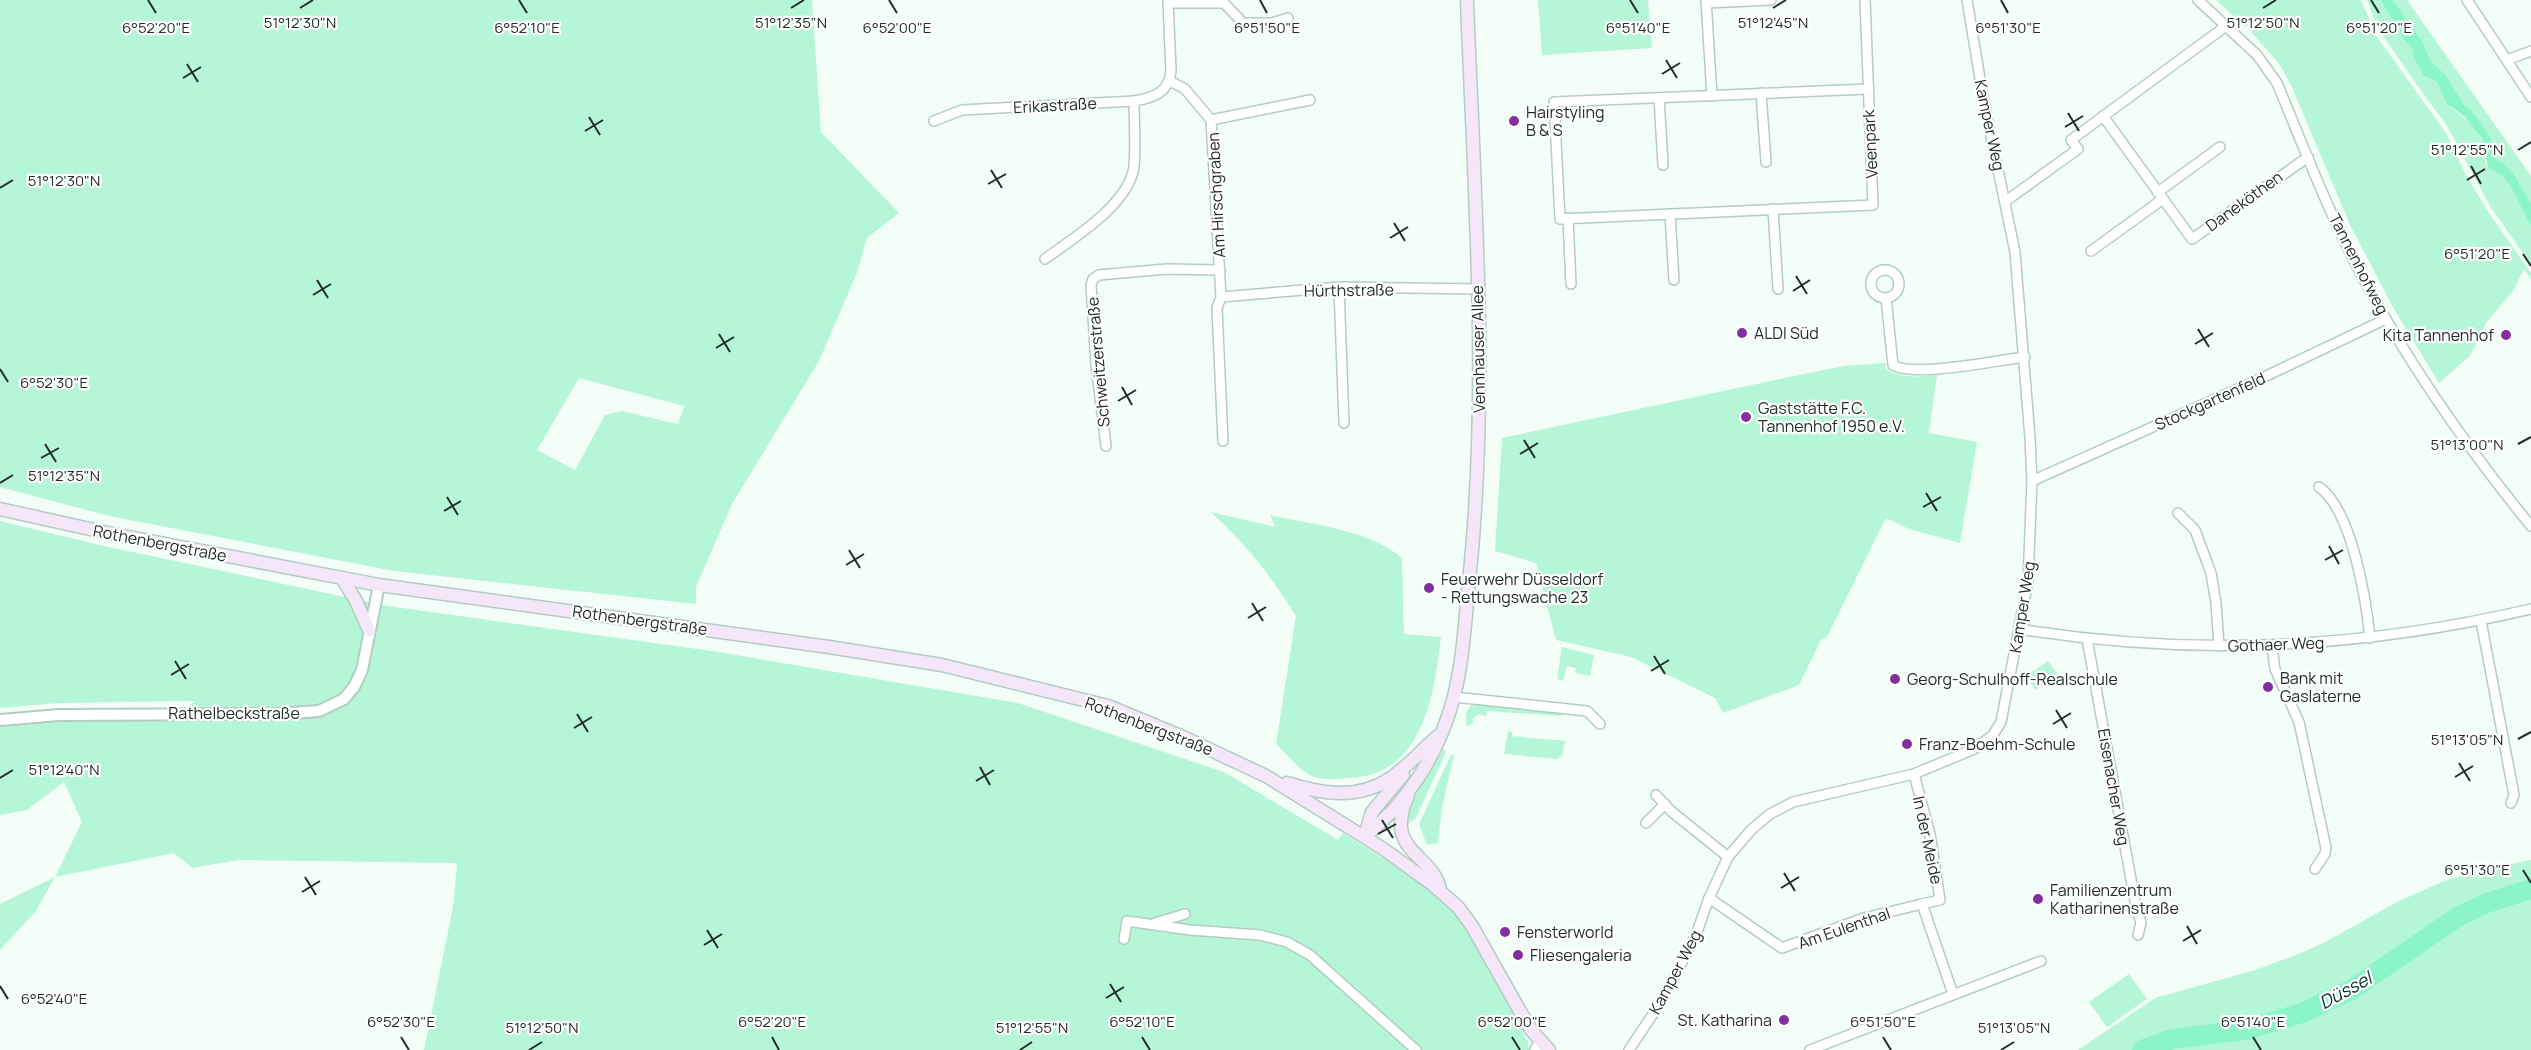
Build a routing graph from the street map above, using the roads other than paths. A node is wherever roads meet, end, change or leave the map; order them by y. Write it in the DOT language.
graph roads {
  1 [pos="1467,0"];
  2 [pos="1771,0"];
  3 [pos="1865,0"];
  4 [pos="1967,0"];
  5 [pos="2198,0"];
  6 [pos="2467,0"];
  7 [pos="1168,1"];
  8 [pos="1706,1"];
  9 [pos="1288,18"];
  10 [pos="2226,26"];
  11 [pos="2531,51"];
  12 [pos="2507,60"];
  13 [pos="1170,81"];
  14 [pos="1868,89"];
  15 [pos="1761,93"];
  16 [pos="1712,96"];
  17 [pos="2531,97"];
  18 [pos="1659,98"];
  19 [pos="1310,100"];
  20 [pos="1134,101"];
  21 [pos="2103,116"];
  22 [pos="1211,120"];
  23 [pos="934,121"];
  24 [pos="2220,147"];
  25 [pos="2308,157"];
  26 [pos="1766,162"];
  27 [pos="1663,165"];
  28 [pos="2160,196"];
  29 [pos="2006,201"];
  30 [pos="1773,209"];
  31 [pos="1670,214"];
  32 [pos="1568,218"];
  33 [pos="2091,251"];
  34 [pos="1045,259"];
  35 [pos="1220,270"];
  36 [pos="1674,280"];
  37 [pos="1571,284"];
  38 [pos="1339,287"];
  39 [pos="1478,289"];
  40 [pos="1778,289"];
  41 [pos="1221,297"];
  42 [pos="1886,298"];
  43 [pos="2386,319"];
  44 [pos="2025,357"];
  45 [pos="1344,423"];
  46 [pos="1223,441"];
  47 [pos="1106,446"];
  48 [pos="2032,481"];
  49 [pos="2319,487"];
  50 [pos="0,509"];
  51 [pos="2178,513"];
  52 [pos="2531,526"];
  53 [pos="342,578"];
  54 [pos="379,585"];
  55 [pos="2531,609"];
  56 [pos="2481,621"];
  57 [pos="2019,629"];
  58 [pos="369,630"];
  59 [pos="2370,638"];
  60 [pos="2087,639"];
  61 [pos="2219,646"];
  62 [pos="2272,647"];
  63 [pos="1454,697"];
  64 [pos="0,720"];
  65 [pos="1600,724"];
  66 [pos="1439,736"];
  67 [pos="1914,774"];
  68 [pos="1266,776"];
  69 [pos="1413,783"];
  70 [pos="1349,793"];
  71 [pos="1656,795"];
  72 [pos="2511,803"];
  73 [pos="1665,804"];
  74 [pos="1646,823"];
  75 [pos="1365,836"];
  76 [pos="1728,856"];
  77 [pos="2315,869"];
  78 [pos="1440,890"];
  79 [pos="1709,898"];
  80 [pos="1922,904"];
  81 [pos="1185,914"];
  82 [pos="1149,924"];
  83 [pos="2138,935"];
  84 [pos="1124,939"];
  85 [pos="2041,961"];
  86 [pos="1953,994"];
  87 [pos="1542,1047"];
  88 [pos="1416,1050"];
  89 [pos="1629,1050"];
  90 [pos="1809,1050"];
  1 -- 39 [label="main road, Vennhauser Allee"];
  2 -- 8 [label="street"];
  3 -- 14 [label="street"];
  4 -- 29 [label="street, Kamper Weg"];
  5 -- 10 [label="street, Tannenhofweg"];
  6 -- 12 [label="street"];
  7 -- 9 [label="street"];
  7 -- 13 [label="street"];
  8 -- 16 [label="street"];
  10 -- 21 [label="street"];
  10 -- 25 [label="street, Tannenhofweg"];
  11 -- 12 [label="street"];
  12 -- 17 [label="street"];
  13 -- 20 [label="street, Erikastraße"];
  13 -- 22 [label="street, Am Hirschgraben"];
  14 -- 15 [label="street, Veenpark"];
  14 -- 30 [label="street, Veenpark"];
  15 -- 16 [label="street, Veenpark"];
  15 -- 26 [label="street"];
  16 -- 18 [label="street, Veenpark"];
  18 -- 27 [label="street"];
  18 -- 32 [label="street, Veenpark"];
  19 -- 22 [label="street, Am Hirschgraben"];
  20 -- 23 [label="street, Erikastraße"];
  20 -- 34 [label="street"];
  21 -- 28 [label="street, Daneköthen"];
  21 -- 29 [label="street"];
  22 -- 35 [label="street, Am Hirschgraben"];
  24 -- 28 [label="street"];
  25 -- 28 [label="street, Daneköthen"];
  25 -- 43 [label="street, Tannenhofweg"];
  28 -- 33 [label="street"];
  29 -- 44 [label="street, Kamper Weg"];
  30 -- 31 [label="street, Veenpark"];
  30 -- 40 [label="street"];
  31 -- 32 [label="street, Veenpark"];
  31 -- 36 [label="street"];
  32 -- 37 [label="street, Veenpark"];
  35 -- 41 [label="street, Am Hirschgraben"];
  35 -- 47 [label="street, Schweitzerstraße"];
  38 -- 39 [label="street, Hürthstraße"];
  38 -- 41 [label="street, Hürthstraße"];
  38 -- 45 [label="street"];
  39 -- 63 [label="main road, Vennhauser Allee"];
  41 -- 46 [label="street, Am Hirschgraben"];
  42 -- 44 [label="street"];
  43 -- 48 [label="street, Stockgartenfeld"];
  43 -- 52 [label="street, Tannenhofweg"];
  44 -- 48 [label="street, Kamper Weg"];
  48 -- 57 [label="street, Kamper Weg"];
  49 -- 59 [label="street"];
  50 -- 53 [label="main road, Rothenbergstraße"];
  51 -- 61 [label="street"];
  53 -- 54 [label="main road, Rothenbergstraße"];
  53 -- 58 [label="main road"];
  54 -- 58 [label="street, Rathelbeckstraße"];
  54 -- 68 [label="main road, Rothenbergstraße"];
  55 -- 56 [label="street, Gothaer Weg"];
  56 -- 59 [label="street, Gothaer Weg"];
  56 -- 72 [label="street"];
  57 -- 60 [label="street, Gothaer Weg"];
  57 -- 67 [label="street, Kamper Weg"];
  58 -- 64 [label="street, Rathelbeckstraße"];
  59 -- 62 [label="street, Gothaer Weg"];
  60 -- 61 [label="street, Gothaer Weg"];
  60 -- 83 [label="street, Eisenacher Weg"];
  61 -- 62 [label="street, Gothaer Weg"];
  62 -- 77 [label="street"];
  63 -- 65 [label="street"];
  63 -- 66 [label="main road, Vennhauser Allee"];
  66 -- 69 [label="main road, Vennhauser Allee"];
  66 -- 70 [label="main road, Vennhauser Allee"];
  66 -- 75 [label="main road, Vennhauser Allee"];
  67 -- 76 [label="street, Kamper Weg"];
  67 -- 80 [label="street, In der Meide"];
  68 -- 70 [label="main road, Rothenbergstraße"];
  68 -- 75 [label="main road, Rothenbergstraße"];
  69 -- 75 [label="main road, Vennhauser Allee"];
  69 -- 78 [label="main road"];
  71 -- 73 [label="street"];
  73 -- 74 [label="street"];
  73 -- 76 [label="street"];
  75 -- 78 [label="main road, Rothenbergstraße"];
  76 -- 79 [label="street, Kamper Weg"];
  78 -- 87 [label="main road"];
  79 -- 80 [label="street, Am Eulenthal"];
  79 -- 89 [label="street, Kamper Weg"];
  80 -- 86 [label="street, In der Meide"];
  81 -- 82 [label="street"];
  82 -- 84 [label="street"];
  82 -- 88 [label="street"];
  85 -- 86 [label="street"];
  86 -- 90 [label="street"];
}
